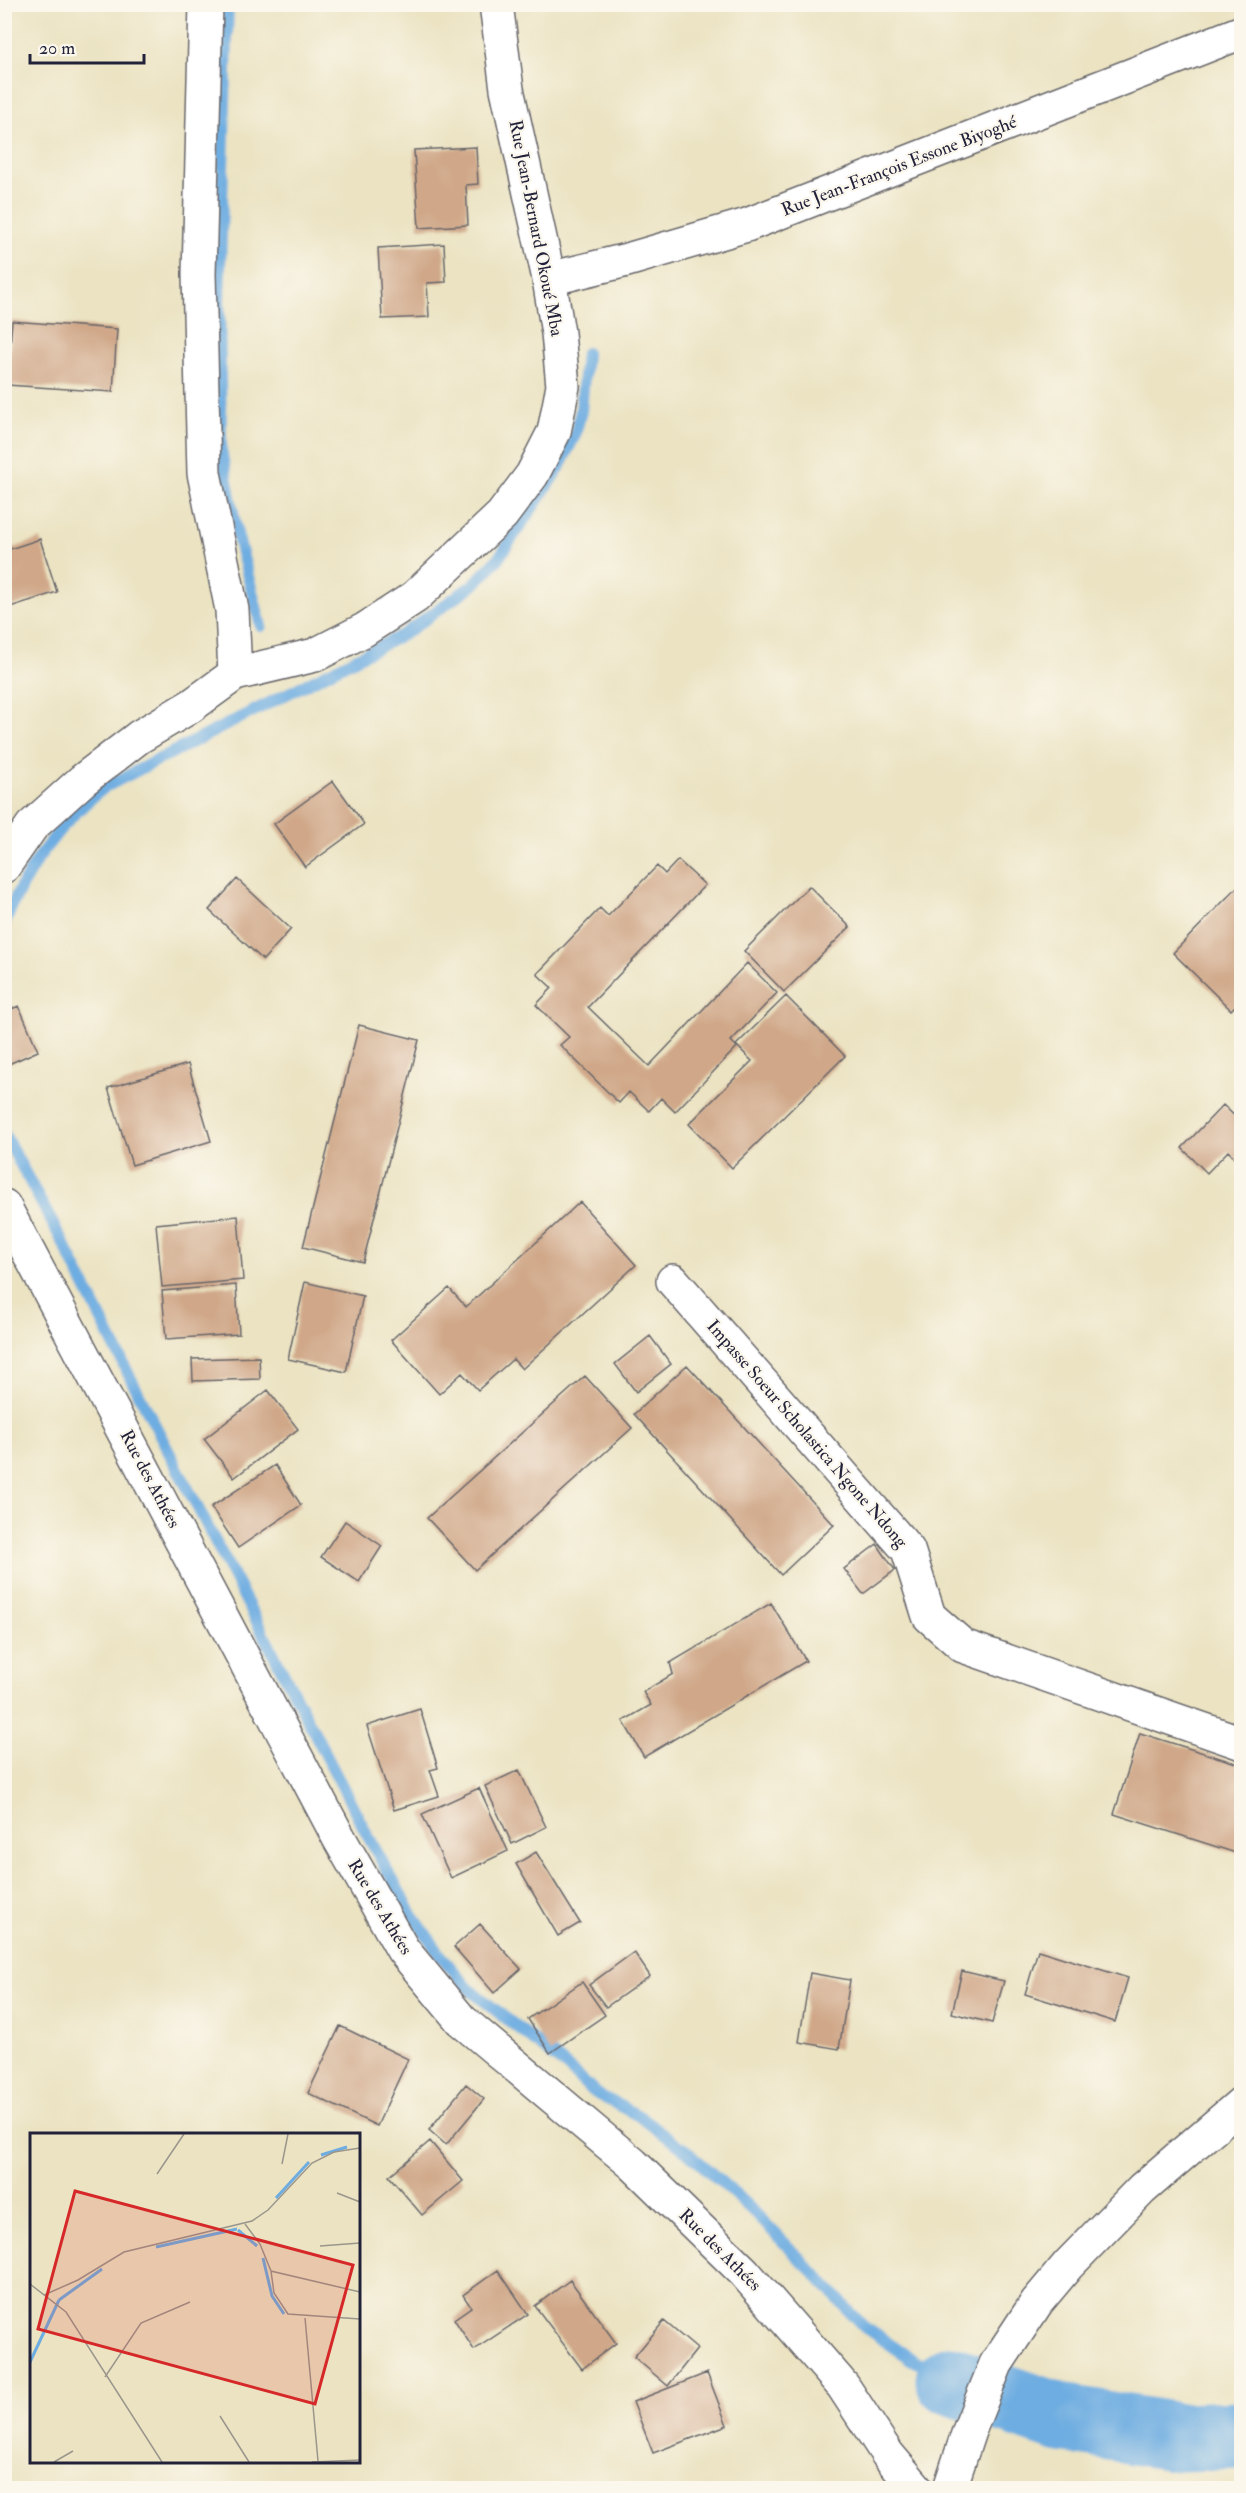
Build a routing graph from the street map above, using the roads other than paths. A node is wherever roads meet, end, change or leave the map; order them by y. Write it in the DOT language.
graph roads {
  1 [pos="206,4"];
  2 [pos="495,4"];
  3 [pos="1242,33"];
  4 [pos="549,279"];
  5 [pos="235,674"];
  6 [pos="4,866"];
  7 [pos="4,1206"];
  8 [pos="673,1281"];
  9 [pos="1242,1743"];
  10 [pos="1242,2103"];
  11 [pos="916,2488"];
  12 [pos="950,2488"];
  1 -- 5 [label="street"];
  2 -- 4 [label="street, Rue Jean-Bernard Okoué Mba"];
  3 -- 4 [label="street, Rue Jean-François Essone Biyoghé"];
  4 -- 5 [label="street, Rue Jean-Bernard Okoué Mba"];
  5 -- 6 [label="street"];
  7 -- 11 [label="street, Rue des Athées"];
  8 -- 9 [label="street, Impasse Soeur Scholastica Ngone Ndong"];
  10 -- 12 [label="street"];
}
